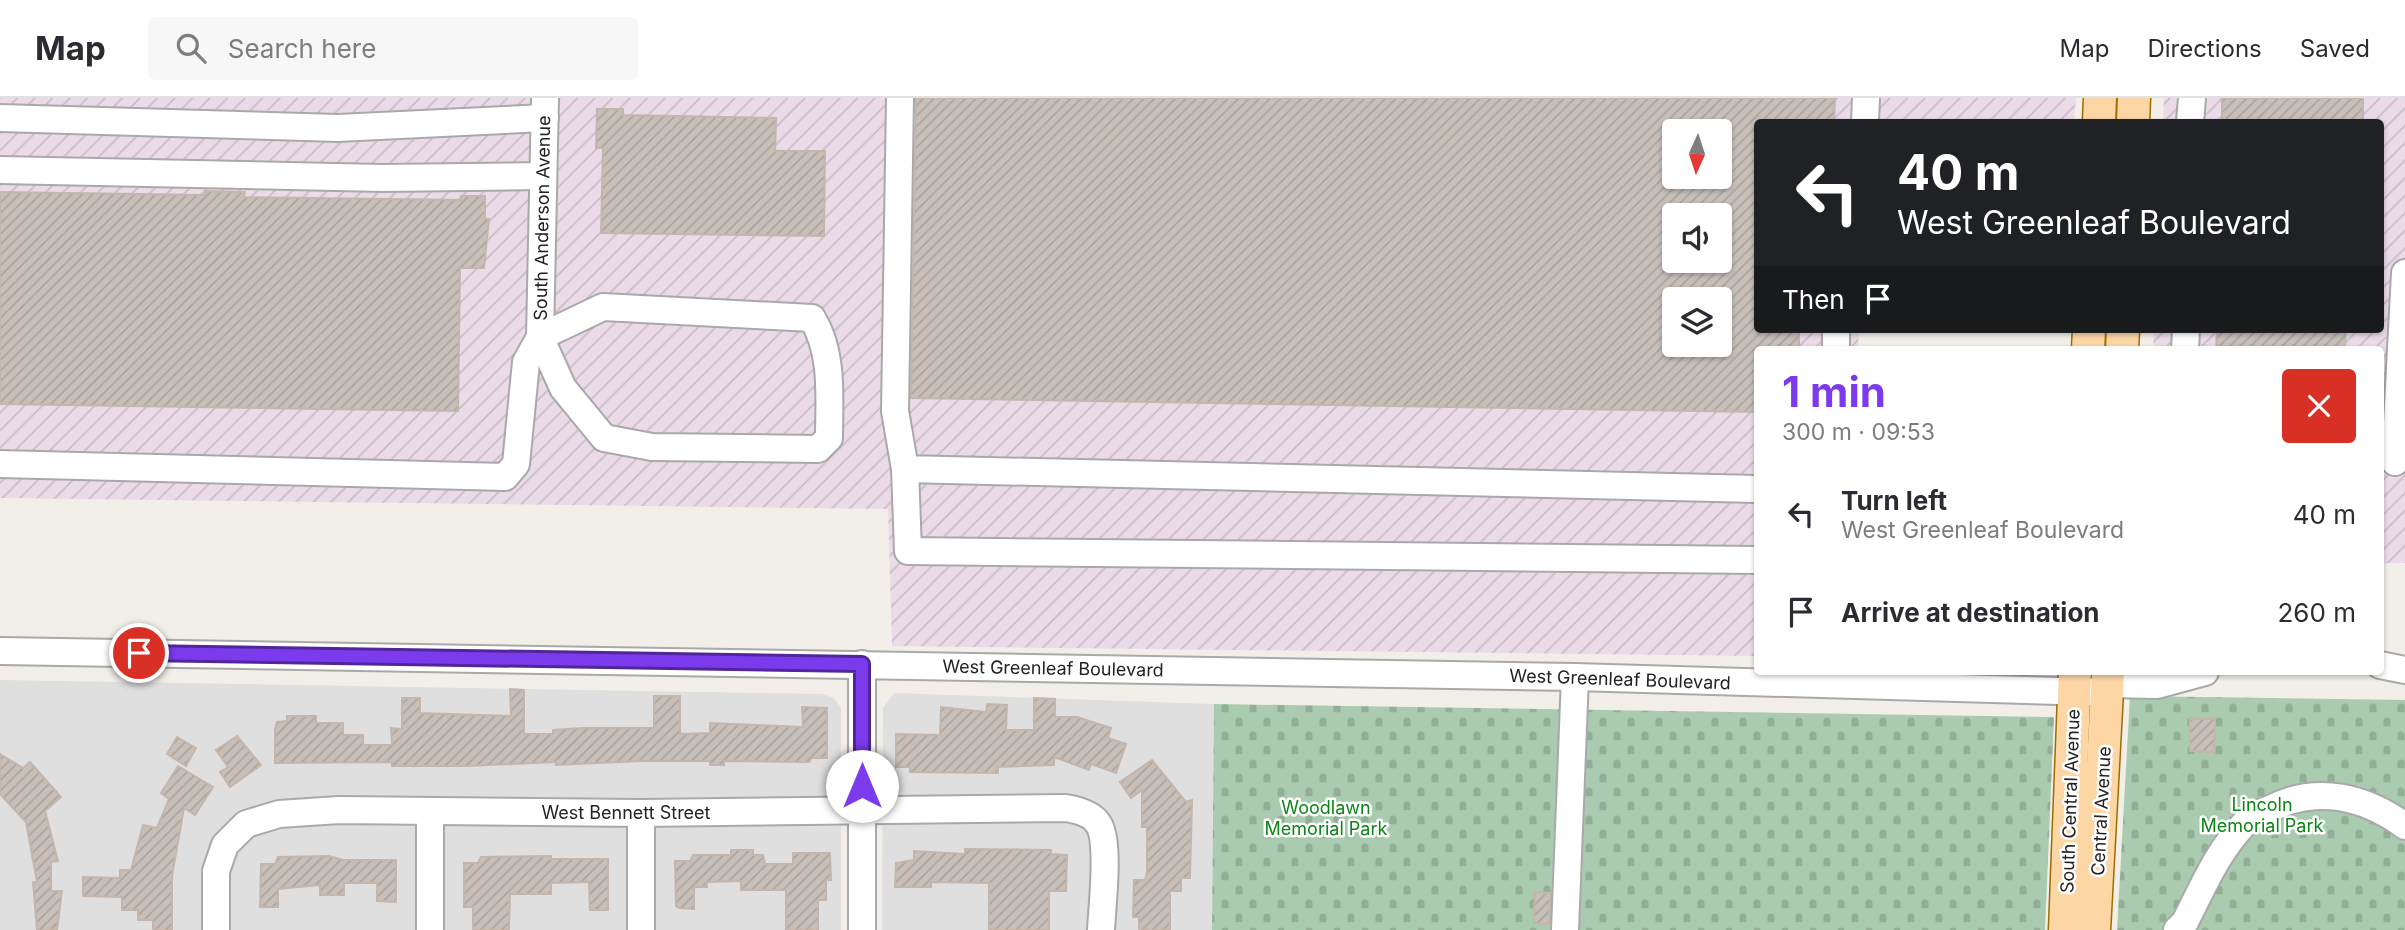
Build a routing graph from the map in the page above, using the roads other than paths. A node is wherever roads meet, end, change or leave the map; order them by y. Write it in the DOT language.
graph roads {
  1 [pos="901,98"];
  2 [pos="1866,98"];
  3 [pos="2100,98"];
  4 [pos="2134,98"];
  5 [pos="2192,98"];
  6 [pos="545,108"];
  7 [pos="507,109"];
  8 [pos="0,118"];
  9 [pos="1866,119"];
  10 [pos="2099,119"];
  11 [pos="2133,119"];
  12 [pos="2190,119"];
  13 [pos="0,170"];
  14 [pos="543,176"];
  15 [pos="2405,273"];
  16 [pos="540,337"];
  17 [pos="2395,462"];
  18 [pos="0,464"];
  19 [pos="905,469"];
  20 [pos="1754,489"];
  21 [pos="1754,560"];
  22 [pos="0,651"];
  23 [pos="862,664"];
  24 [pos="2194,675"];
  25 [pos="1576,677"];
  26 [pos="2075,681"];
  27 [pos="2107,682"];
  28 [pos="862,809"];
  29 [pos="430,812"];
  30 [pos="641,813"];
  31 [pos="2405,826"];
  32 [pos="216,930"];
  33 [pos="430,930"];
  34 [pos="641,930"];
  35 [pos="862,930"];
  36 [pos="1101,930"];
  37 [pos="1565,930"];
  38 [pos="2065,930"];
  39 [pos="2094,930"];
  40 [pos="2177,930"];
  1 -- 19 [label="street"];
  2 -- 9 [label="street"];
  3 -- 10 [label="main road"];
  4 -- 11 [label="main road"];
  5 -- 12 [label="street"];
  6 -- 7 [label="street"];
  6 -- 14 [label="street, South Anderson Avenue"];
  7 -- 8 [label="street"];
  13 -- 14 [label="street"];
  14 -- 16 [label="street, South Anderson Avenue"];
  15 -- 17 [label="street"];
  16 -- 16 [label="street"];
  16 -- 18 [label="street"];
  19 -- 20 [label="street"];
  19 -- 21 [label="street"];
  22 -- 23 [label="street, West Greenleaf Boulevard"];
  23 -- 25 [label="street, West Greenleaf Boulevard"];
  23 -- 28 [label="street"];
  24 -- 27 [label="street, West Greenleaf Boulevard"];
  25 -- 26 [label="street, West Greenleaf Boulevard"];
  25 -- 37 [label="street"];
  26 -- 27 [label="street, West Greenleaf Boulevard"];
  26 -- 38 [label="main road, South Central Avenue"];
  27 -- 39 [label="main road, Central Avenue"];
  28 -- 30 [label="street, West Bennett Street"];
  28 -- 35 [label="street"];
  28 -- 36 [label="street, West Bennett Street"];
  29 -- 30 [label="street, West Bennett Street"];
  29 -- 32 [label="street, West Bennett Street"];
  29 -- 33 [label="street"];
  30 -- 34 [label="street"];
  31 -- 40 [label="street"];
}
